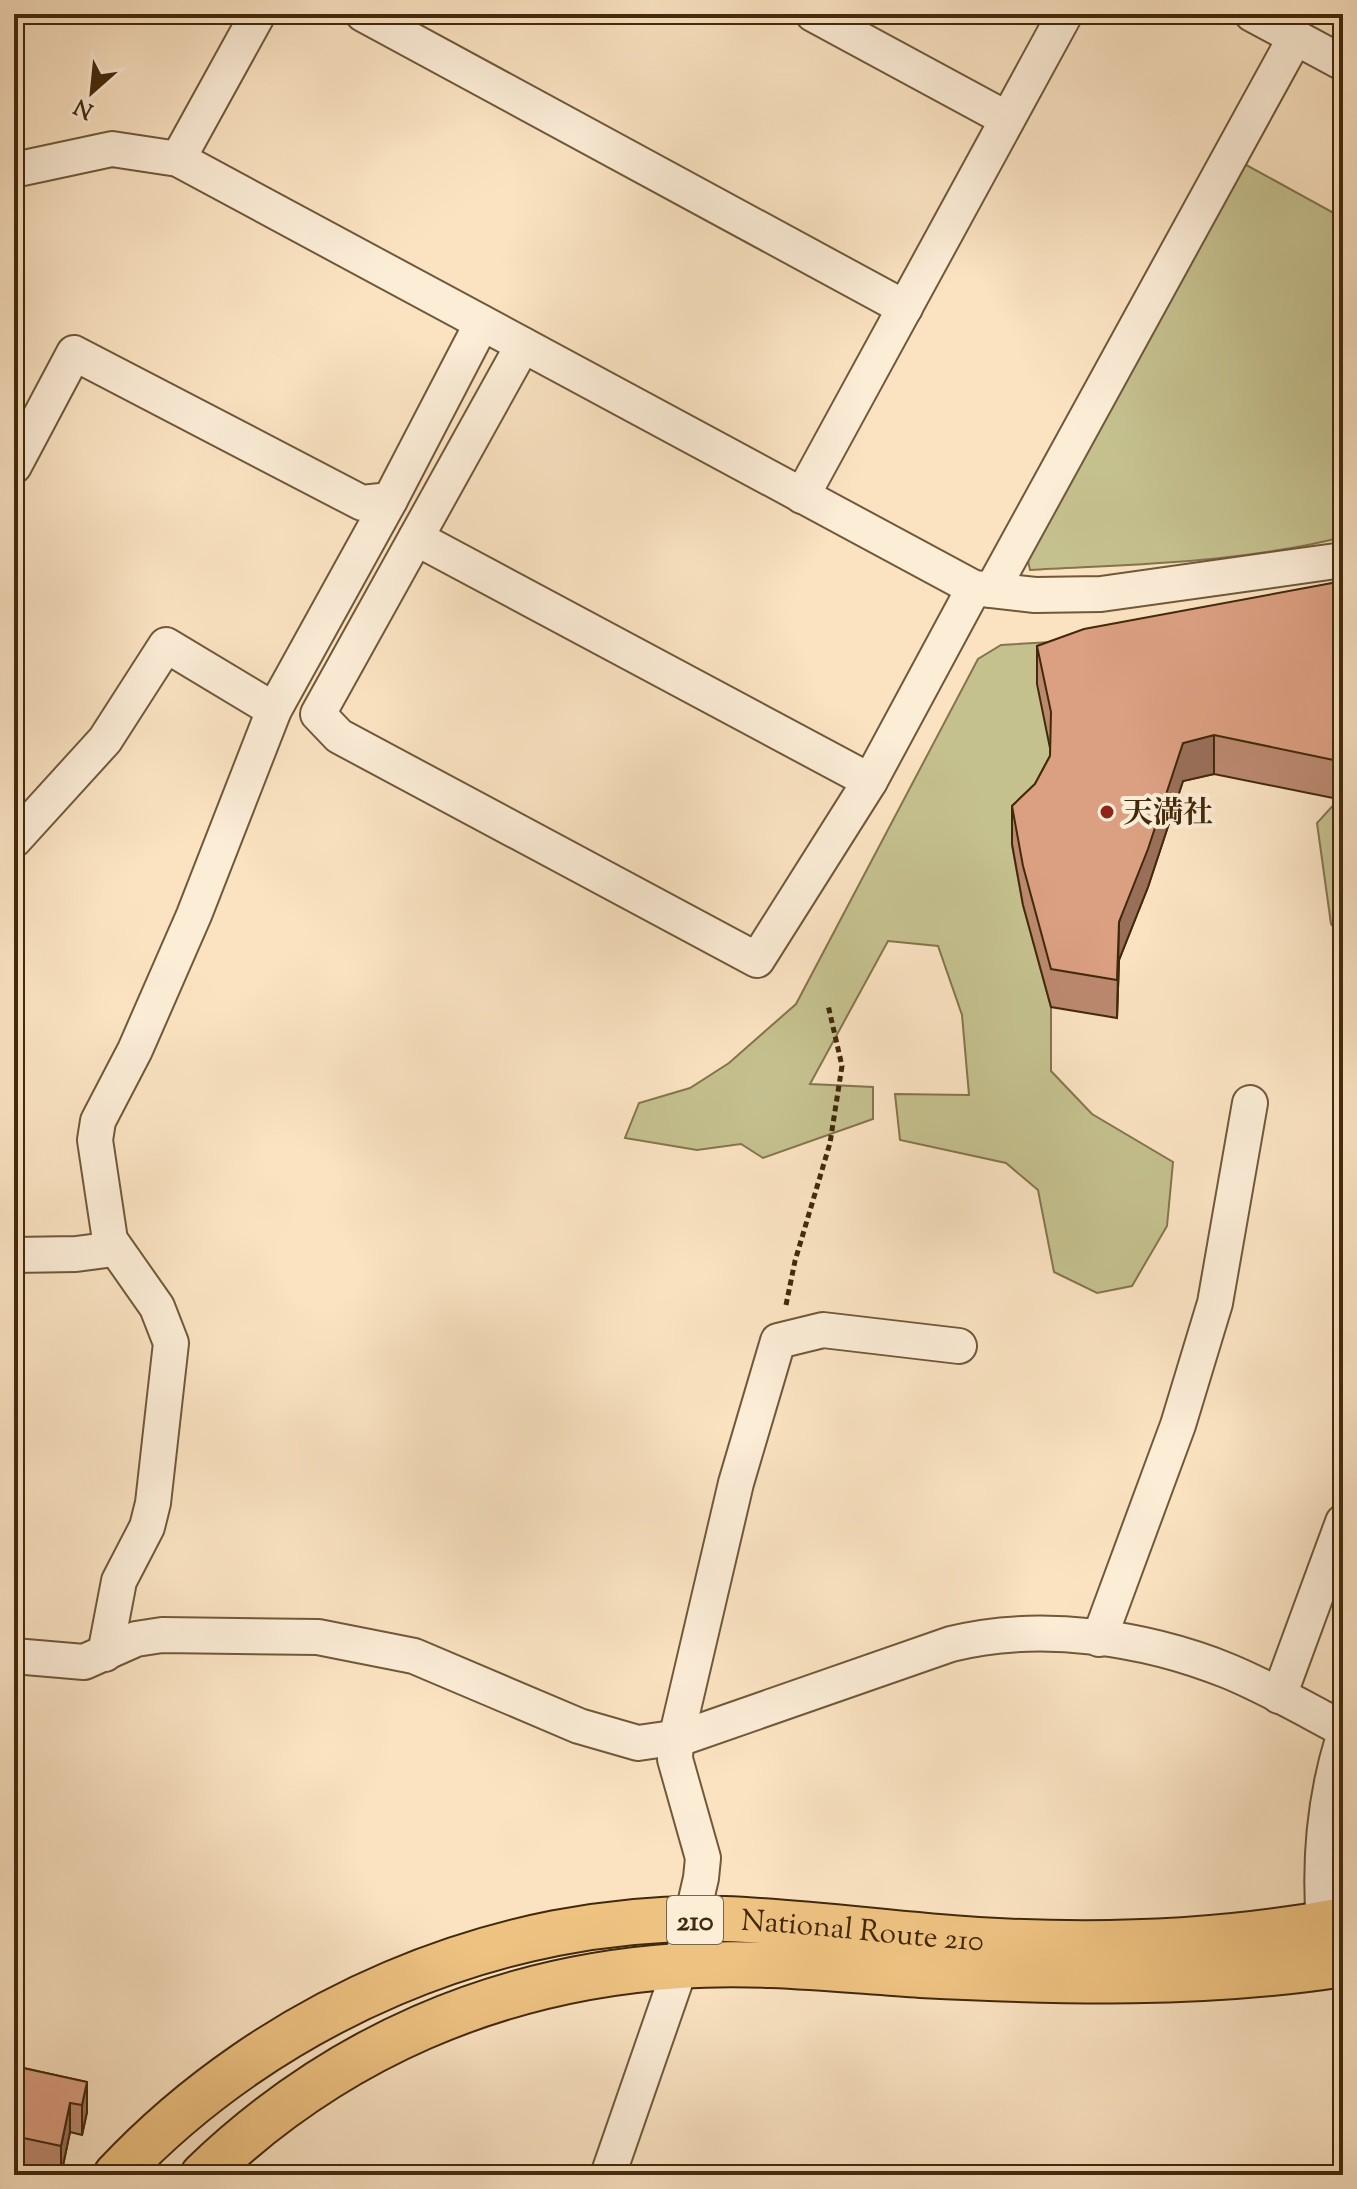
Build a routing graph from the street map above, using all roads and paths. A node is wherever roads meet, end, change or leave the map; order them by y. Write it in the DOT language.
graph roads {
  1 [pos="258,14"];
  2 [pos="363,14"];
  3 [pos="813,14"];
  4 [pos="1065,14"];
  5 [pos="1252,14"];
  6 [pos="1295,38"];
  7 [pos="1343,63"];
  8 [pos="1007,119"];
  9 [pos="178,159"];
  10 [pos="14,170"];
  11 [pos="905,308"];
  12 [pos="482,323"];
  13 [pos="523,345"];
  14 [pos="14,466"];
  15 [pos="802,496"];
  16 [pos="390,500"];
  17 [pos="416,538"];
  18 [pos="1343,560"];
  19 [pos="983,589"];
  20 [pos="274,710"];
  21 [pos="870,781"];
  22 [pos="14,840"];
  23 [pos="828,1005"];
  24 [pos="1250,1103"];
  25 [pos="114,1249"];
  26 [pos="14,1255"];
  27 [pos="778,1341"];
  28 [pos="959,1346"];
  29 [pos="1343,1522"];
  30 [pos="1099,1639"];
  31 [pos="105,1654"];
  32 [pos="14,1656"];
  33 [pos="1279,1696"];
  34 [pos="1343,1729"];
  35 [pos="676,1739"];
  36 [pos="1343,1739"];
  37 [pos="692,1920"];
  38 [pos="1334,1922"];
  39 [pos="681,1965"];
  40 [pos="1342,1969"];
  41 [pos="116,2175"];
  42 [pos="203,2175"];
  43 [pos="608,2175"];
  1 -- 9 [label="street"];
  2 -- 11 [label="street"];
  3 -- 8 [label="street"];
  4 -- 8 [label="street"];
  5 -- 6 [label="street"];
  6 -- 7 [label="street"];
  6 -- 19 [label="street"];
  8 -- 11 [label="street"];
  9 -- 10 [label="street"];
  9 -- 12 [label="street"];
  11 -- 15 [label="street"];
  12 -- 13 [label="street"];
  12 -- 16 [label="street"];
  13 -- 15 [label="street"];
  13 -- 17 [label="street"];
  14 -- 16 [label="street"];
  15 -- 19 [label="street"];
  16 -- 20 [label="street"];
  17 -- 21 [label="street"];
  17 -- 21 [label="street"];
  18 -- 19 [label="street"];
  19 -- 21 [label="street"];
  20 -- 22 [label="street"];
  20 -- 25 [label="street"];
  23 -- 27 [label="path"];
  24 -- 30 [label="street"];
  25 -- 26 [label="street"];
  25 -- 31 [label="street"];
  27 -- 28 [label="street"];
  27 -- 35 [label="street"];
  29 -- 33 [label="street"];
  30 -- 33 [label="street"];
  30 -- 35 [label="street"];
  31 -- 32 [label="street"];
  31 -- 35 [label="street"];
  33 -- 34 [label="street"];
  35 -- 37 [label="street"];
  36 -- 38 [label="street"];
  37 -- 38 [label="highway, National Route 210 / 210"];
  37 -- 39 [label="street"];
  37 -- 41 [label="highway, National Route 210 / 210"];
  39 -- 40 [label="highway, National Route 210 / 210"];
  39 -- 42 [label="highway, National Route 210 / 210"];
  39 -- 43 [label="street"];
}
